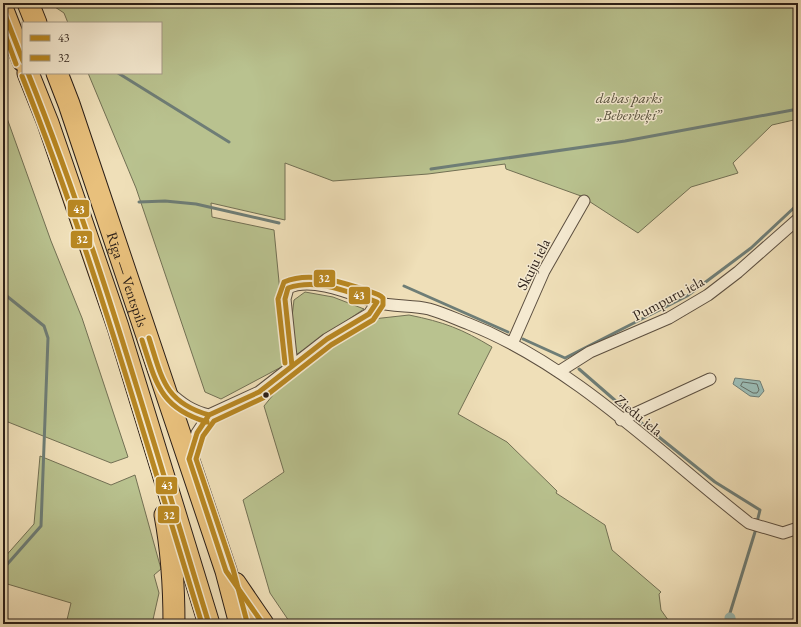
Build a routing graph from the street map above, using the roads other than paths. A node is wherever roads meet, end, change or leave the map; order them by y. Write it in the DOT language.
graph roads {
  1 [pos="28,3"];
  2 [pos="3,10"];
  3 [pos="36,22"];
  4 [pos="22,58"];
  5 [pos="28,74"];
  6 [pos="57,74"];
  7 [pos="584,201"];
  8 [pos="798,219"];
  9 [pos="377,302"];
  10 [pos="118,328"];
  11 [pos="512,344"];
  12 [pos="292,366"];
  13 [pos="560,371"];
  14 [pos="710,379"];
  15 [pos="167,390"];
  16 [pos="209,415"];
  17 [pos="621,420"];
  18 [pos="189,459"];
  19 [pos="798,528"];
  20 [pos="226,571"];
  21 [pos="174,624"];
  22 [pos="209,624"];
  23 [pos="240,624"];
  24 [pos="263,624"];
  1 -- 3 [label="highway"];
  2 -- 4 [label="highway"];
  5 -- 10 [label="highway, Rīga — Ventspils"];
  6 -- 15 [label="highway, Rīga — Ventspils"];
  7 -- 11 [label="street, Skuju iela"];
  8 -- 13 [label="street, Pumpuru iela"];
  9 -- 11 [label="street, Ziedu iela"];
  9 -- 12 [label="street"];
  9 -- 12 [label="street"];
  10 -- 21 [label="highway"];
  10 -- 22 [label="highway, Rīga — Ventspils"];
  11 -- 13 [label="street, Ziedu iela"];
  12 -- 16 [label="street"];
  13 -- 17 [label="street, Ziedu iela"];
  14 -- 17 [label="street"];
  15 -- 16 [label="street"];
  15 -- 18 [label="highway, Rīga — Ventspils"];
  16 -- 18 [label="street"];
  17 -- 19 [label="street, Ziedu iela"];
  18 -- 20 [label="highway, Rīga — Ventspils"];
  20 -- 23 [label="highway, Rīga — Ventspils"];
  20 -- 24 [label="highway"];
}
